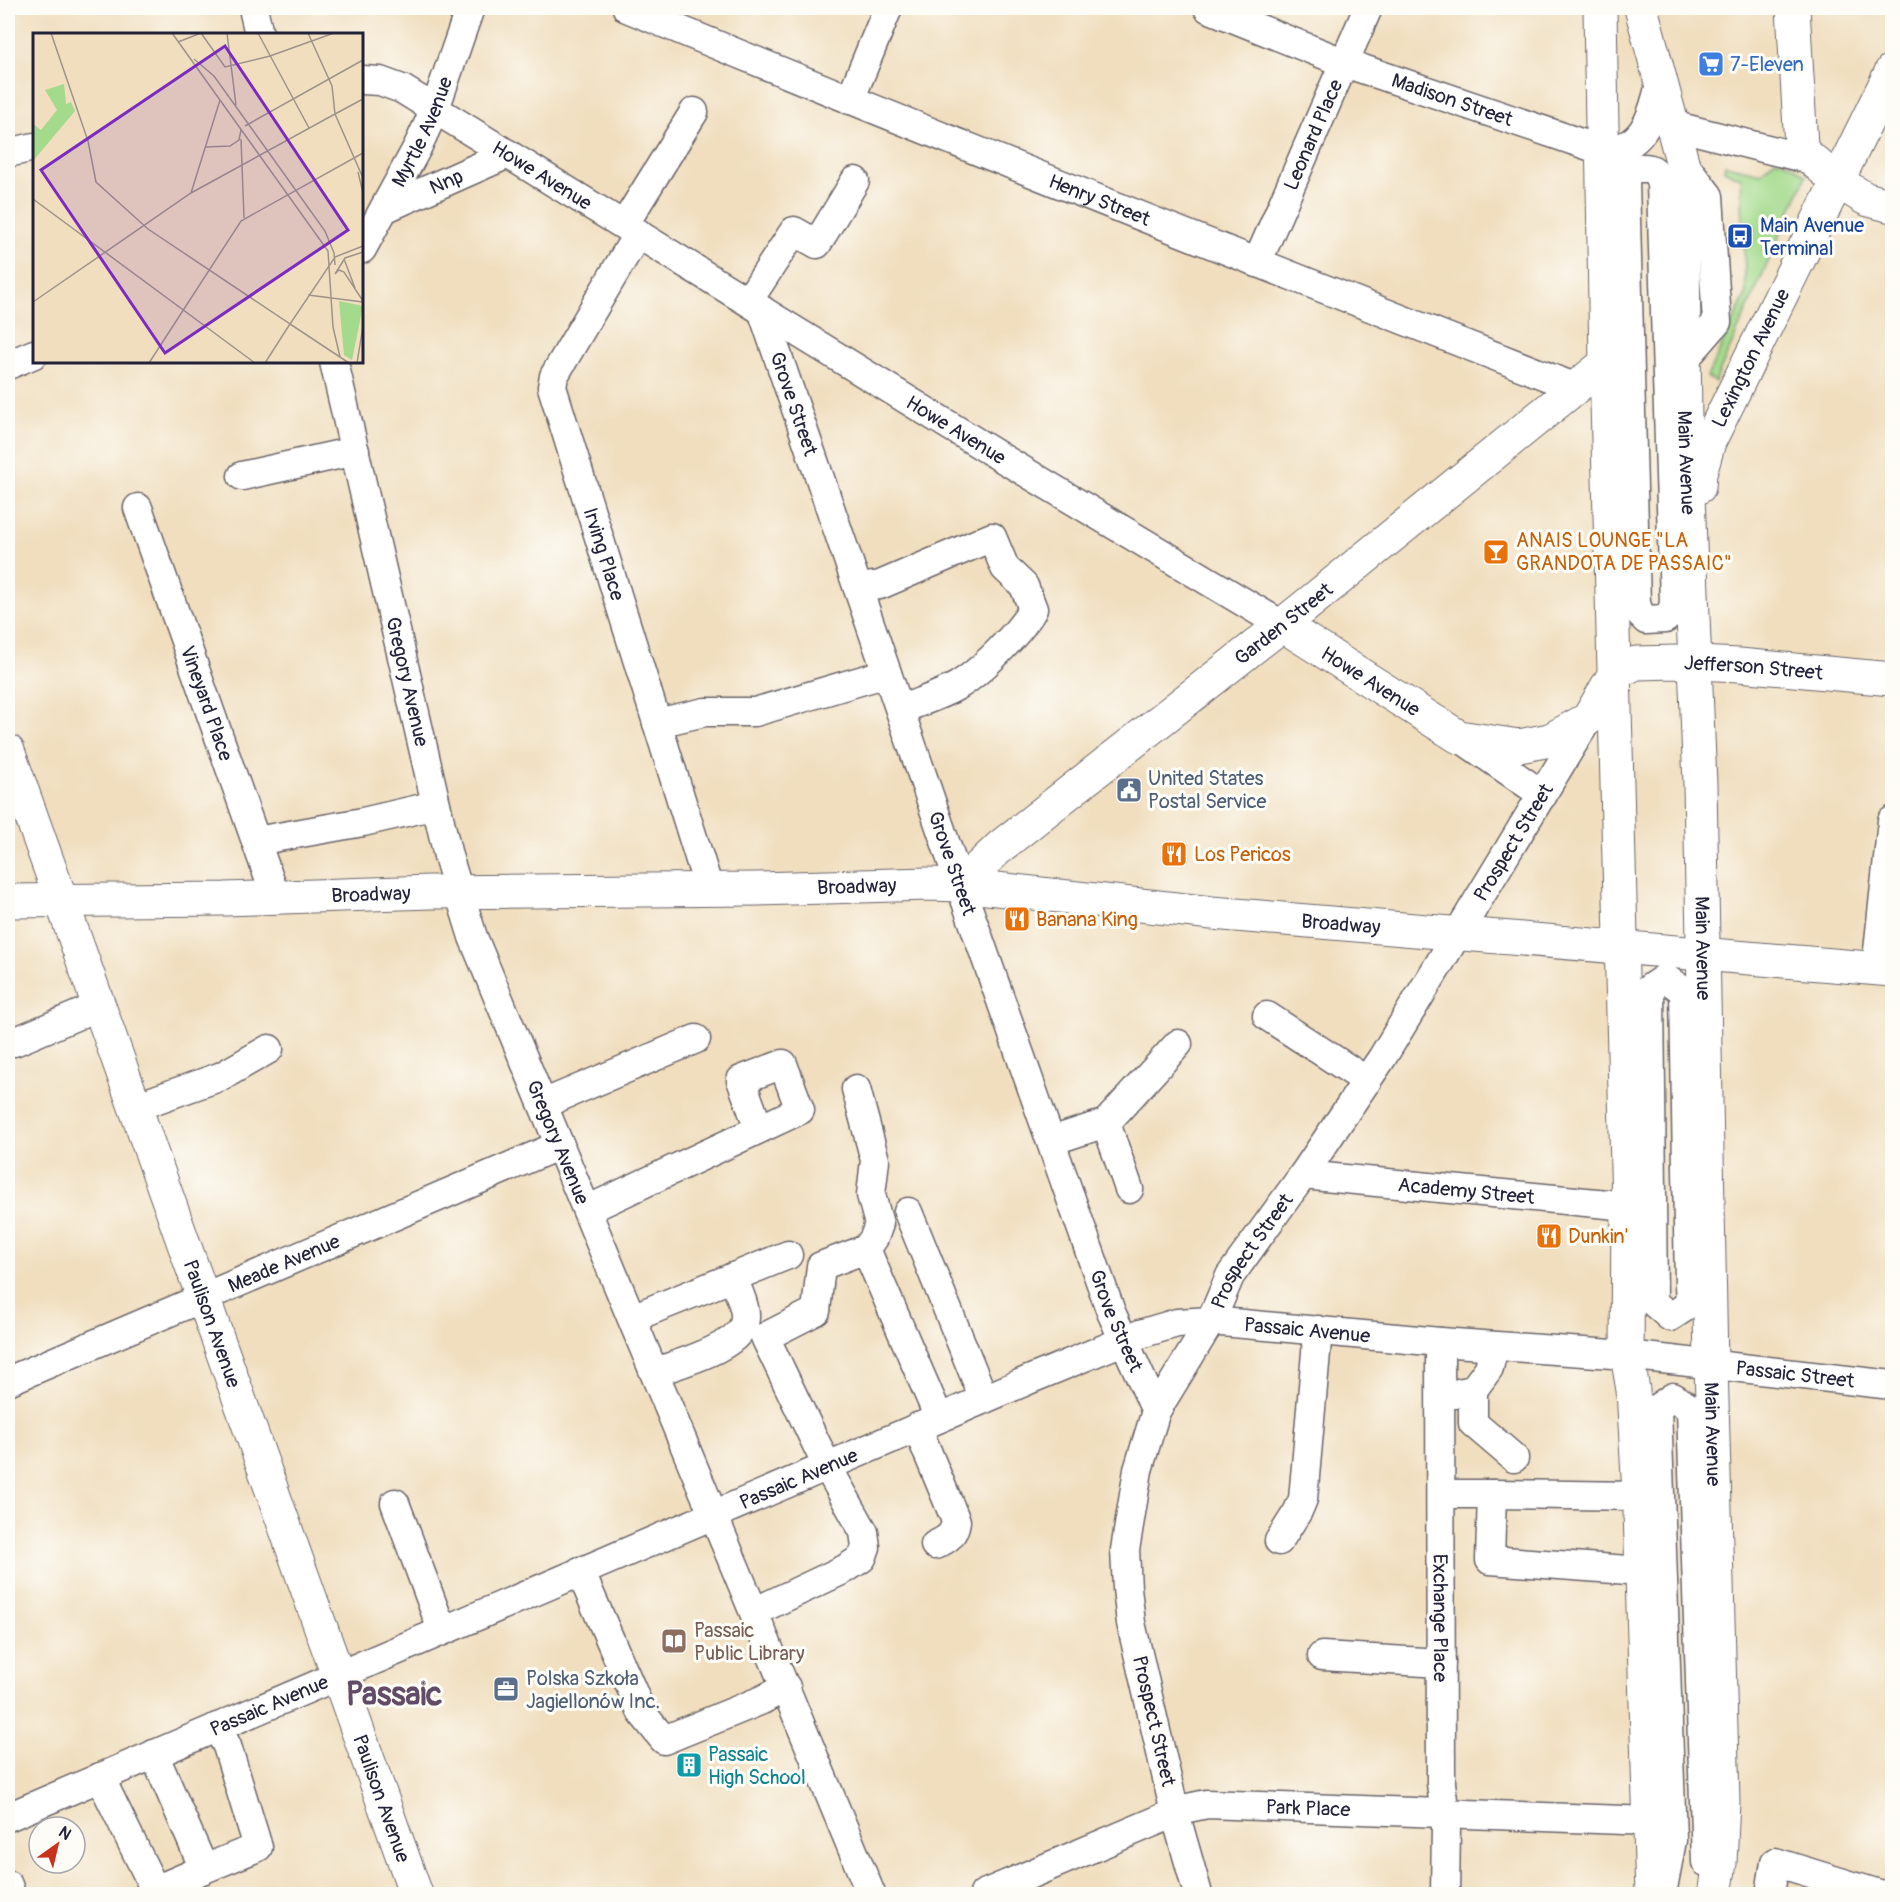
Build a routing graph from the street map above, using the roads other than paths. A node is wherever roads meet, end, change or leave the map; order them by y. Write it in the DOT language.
graph roads {
  1 [pos="253,8"];
  2 [pos="470,8"];
  3 [pos="627,8"];
  4 [pos="888,8"];
  5 [pos="1208,8"];
  6 [pos="1368,8"];
  7 [pos="1600,8"];
  8 [pos="1641,8"];
  9 [pos="1793,8"];
  10 [pos="259,33"];
  11 [pos="1345,63"];
  12 [pos="1893,70"];
  13 [pos="363,80"];
  14 [pos="1661,80"];
  15 [pos="850,100"];
  16 [pos="435,110"];
  17 [pos="694,112"];
  18 [pos="1672,125"];
  19 [pos="33,147"];
  20 [pos="1604,151"];
  21 [pos="8,153"];
  22 [pos="508,154"];
  23 [pos="1810,160"];
  24 [pos="1682,161"];
  25 [pos="855,181"];
  26 [pos="1837,181"];
  27 [pos="1893,206"];
  28 [pos="384,209"];
  29 [pos="631,229"];
  30 [pos="363,247"];
  31 [pos="1257,263"];
  32 [pos="1674,294"];
  33 [pos="755,305"];
  34 [pos="33,354"];
  35 [pos="1684,360"];
  36 [pos="1617,361"];
  37 [pos="334,363"];
  38 [pos="8,365"];
  39 [pos="1574,387"];
  40 [pos="355,451"];
  41 [pos="242,476"];
  42 [pos="138,508"];
  43 [pos="1686,579"];
  44 [pos="1624,587"];
  45 [pos="858,588"];
  46 [pos="1282,626"];
  47 [pos="1695,663"];
  48 [pos="887,673"];
  49 [pos="1615,673"];
  50 [pos="1893,680"];
  51 [pos="900,710"];
  52 [pos="1588,719"];
  53 [pos="657,723"];
  54 [pos="1459,737"];
  55 [pos="8,751"];
  56 [pos="1543,795"];
  57 [pos="436,805"];
  58 [pos="1893,821"];
  59 [pos="256,841"];
  60 [pos="960,885"];
  61 [pos="709,889"];
  62 [pos="459,891"];
  63 [pos="276,898"];
  64 [pos="8,901"];
  65 [pos="61,901"];
  66 [pos="1458,934"];
  67 [pos="1622,947"];
  68 [pos="1703,954"];
  69 [pos="1884,970"];
  70 [pos="99,1006"];
  71 [pos="1637,1015"];
  72 [pos="1694,1015"];
  73 [pos="1268,1016"];
  74 [pos="696,1039"];
  75 [pos="8,1042"];
  76 [pos="1179,1044"];
  77 [pos="269,1049"];
  78 [pos="1367,1081"];
  79 [pos="856,1089"];
  80 [pos="543,1104"];
  81 [pos="135,1107"];
  82 [pos="1106,1123"];
  83 [pos="759,1129"];
  84 [pos="1051,1140"];
  85 [pos="560,1145"];
  86 [pos="1303,1175"];
  87 [pos="1129,1189"];
  88 [pos="1628,1206"];
  89 [pos="587,1210"];
  90 [pos="908,1212"];
  91 [pos="866,1249"];
  92 [pos="788,1255"];
  93 [pos="734,1277"];
  94 [pos="1640,1284"];
  95 [pos="1699,1286"];
  96 [pos="202,1297"];
  97 [pos="632,1318"];
  98 [pos="1211,1321"];
  99 [pos="1318,1330"];
  100 [pos="1125,1340"];
  101 [pos="1440,1342"];
  102 [pos="1494,1346"];
  103 [pos="1627,1355"];
  104 [pos="1711,1364"];
  105 [pos="655,1372"];
  106 [pos="8,1381"];
  107 [pos="1893,1385"];
  108 [pos="1473,1390"];
  109 [pos="1440,1397"];
  110 [pos="984,1399"];
  111 [pos="1156,1411"];
  112 [pos="928,1423"];
  113 [pos="1646,1423"];
  114 [pos="1702,1427"];
  115 [pos="1514,1458"];
  116 [pos="827,1466"];
  117 [pos="1441,1494"];
  118 [pos="1492,1494"];
  119 [pos="1639,1496"];
  120 [pos="395,1503"];
  121 [pos="714,1514"];
  122 [pos="1279,1541"];
  123 [pos="935,1545"];
  124 [pos="580,1571"];
  125 [pos="1642,1571"];
  126 [pos="754,1612"];
  127 [pos="442,1630"];
  128 [pos="1322,1656"];
  129 [pos="1441,1663"];
  130 [pos="338,1675"];
  131 [pos="786,1687"];
  132 [pos="217,1727"];
  133 [pos="154,1754"];
  134 [pos="100,1777"];
  135 [pos="1175,1813"];
  136 [pos="1445,1814"];
  137 [pos="8,1817"];
  138 [pos="1661,1824"];
  139 [pos="1706,1826"];
  140 [pos="204,1869"];
  141 [pos="8,1885"];
  142 [pos="11,1894"];
  143 [pos="416,1894"];
  144 [pos="871,1894"];
  145 [pos="984,1894"];
  146 [pos="1198,1894"];
  147 [pos="1445,1894"];
  148 [pos="1652,1894"];
  149 [pos="1662,1894"];
  150 [pos="1707,1894"];
  151 [pos="1715,1894"];
  152 [pos="1770,1894"];
  153 [pos="1879,1894"];
  1 -- 10 [label="street"];
  2 -- 16 [label="street, Myrtle Avenue"];
  3 -- 15 [label="street, Henry Street"];
  4 -- 15 [label="street"];
  5 -- 11 [label="street, Madison Street"];
  6 -- 11 [label="street, Leonard Place"];
  7 -- 20 [label="main road"];
  8 -- 14 [label="main road, Main Avenue"];
  9 -- 23 [label="main road"];
  11 -- 20 [label="street, Madison Street"];
  11 -- 31 [label="street, Leonard Place"];
  12 -- 26 [label="main road, Lexington Avenue"];
  13 -- 16 [label="street, Howe Avenue"];
  14 -- 18 [label="main road, Main Avenue"];
  14 -- 20 [label="street"];
  15 -- 31 [label="street, Henry Street"];
  16 -- 22 [label="street, Howe Avenue"];
  16 -- 28 [label="street, Myrtle Avenue"];
  17 -- 29 [label="street, Irving Place"];
  18 -- 23 [label="street"];
  18 -- 24 [label="main road, Main Avenue"];
  19 -- 21 [label="street"];
  20 -- 36 [label="main road"];
  22 -- 28 [label="street, Nnp"];
  22 -- 29 [label="street, Howe Avenue"];
  23 -- 26 [label="main road"];
  24 -- 32 [label="main road, Main Avenue"];
  24 -- 35 [label="street"];
  25 -- 33 [label="street"];
  26 -- 27 [label="main road"];
  26 -- 43 [label="main road, Lexington Avenue"];
  28 -- 30 [label="street, Myrtle Avenue"];
  29 -- 33 [label="street, Howe Avenue"];
  29 -- 53 [label="street, Irving Place"];
  31 -- 39 [label="street, Henry Street"];
  32 -- 35 [label="main road, Main Avenue"];
  32 -- 36 [label="street"];
  32 -- 43 [label="street"];
  33 -- 45 [label="street, Grove Street"];
  33 -- 46 [label="street, Howe Avenue"];
  34 -- 38 [label="street"];
  35 -- 43 [label="main road, Main Avenue"];
  36 -- 39 [label="main road, Garden Street"];
  36 -- 44 [label="main road"];
  37 -- 40 [label="street, Gregory Avenue"];
  39 -- 46 [label="main road, Garden Street"];
  40 -- 41 [label="street"];
  40 -- 57 [label="street, Gregory Avenue"];
  42 -- 59 [label="street, Vineyard Place"];
  43 -- 44 [label="street"];
  43 -- 47 [label="main road, Main Avenue"];
  44 -- 49 [label="main road"];
  45 -- 48 [label="street, Grove Street"];
  45 -- 51 [label="street"];
  46 -- 54 [label="main road, Howe Avenue"];
  46 -- 60 [label="main road, Garden Street"];
  47 -- 49 [label="main road, Jefferson Street"];
  47 -- 50 [label="main road, Jefferson Street"];
  47 -- 68 [label="main road, Main Avenue"];
  48 -- 51 [label="street, Grove Street"];
  48 -- 53 [label="street"];
  49 -- 52 [label="main road, Prospect Street"];
  49 -- 67 [label="main road"];
  51 -- 60 [label="street, Grove Street"];
  52 -- 54 [label="main road"];
  52 -- 56 [label="street, Prospect Street"];
  53 -- 61 [label="street, Irving Place"];
  54 -- 56 [label="street, Howe Avenue"];
  55 -- 65 [label="main road, Paulison Avenue"];
  56 -- 66 [label="street, Prospect Street"];
  57 -- 59 [label="street"];
  57 -- 62 [label="street, Gregory Avenue"];
  58 -- 69 [label="street"];
  59 -- 63 [label="street, Vineyard Place"];
  60 -- 61 [label="main road, Broadway"];
  60 -- 66 [label="main road, Broadway"];
  60 -- 84 [label="street, Grove Street"];
  61 -- 62 [label="main road, Broadway"];
  62 -- 63 [label="main road, Broadway"];
  62 -- 80 [label="street, Gregory Avenue"];
  63 -- 65 [label="main road, Broadway"];
  64 -- 65 [label="main road, Broadway"];
  65 -- 70 [label="main road, Paulison Avenue"];
  66 -- 67 [label="main road, Broadway"];
  66 -- 78 [label="street, Prospect Street"];
  67 -- 68 [label="main road, Broadway"];
  67 -- 71 [label="main road"];
  68 -- 69 [label="main road, Broadway"];
  68 -- 72 [label="main road, Main Avenue"];
  70 -- 75 [label="street"];
  70 -- 81 [label="main road, Paulison Avenue"];
  71 -- 72 [label="street"];
  71 -- 88 [label="main road"];
  71 -- 94 [label="street"];
  72 -- 95 [label="main road, Main Avenue"];
  73 -- 78 [label="street"];
  74 -- 80 [label="street"];
  76 -- 82 [label="street"];
  77 -- 81 [label="street"];
  78 -- 86 [label="street, Prospect Street"];
  79 -- 91 [label="street"];
  80 -- 85 [label="street, Gregory Avenue"];
  81 -- 96 [label="main road, Paulison Avenue"];
  82 -- 84 [label="street"];
  82 -- 87 [label="street"];
  83 -- 89 [label="street"];
  84 -- 100 [label="street, Grove Street"];
  85 -- 89 [label="street, Gregory Avenue"];
  85 -- 96 [label="street, Meade Avenue"];
  86 -- 88 [label="street, Academy Street"];
  86 -- 98 [label="street, Prospect Street"];
  88 -- 94 [label="main road"];
  89 -- 97 [label="street, Gregory Avenue"];
  90 -- 110 [label="street"];
  91 -- 112 [label="street"];
  91 -- 116 [label="street"];
  92 -- 93 [label="street"];
  93 -- 97 [label="street"];
  93 -- 105 [label="street"];
  94 -- 95 [label="street"];
  94 -- 103 [label="main road"];
  95 -- 104 [label="main road, Main Avenue"];
  96 -- 106 [label="street, Meade Avenue"];
  96 -- 130 [label="main road, Paulison Avenue"];
  97 -- 105 [label="street, Gregory Avenue"];
  98 -- 99 [label="street, Passaic Avenue"];
  98 -- 100 [label="street, Passaic Avenue"];
  98 -- 111 [label="street, Prospect Street"];
  99 -- 101 [label="street, Passaic Avenue"];
  99 -- 122 [label="street"];
  100 -- 110 [label="street, Passaic Avenue"];
  100 -- 111 [label="street, Grove Street"];
  101 -- 102 [label="street, Passaic Avenue"];
  101 -- 109 [label="street, Exchange Place"];
  102 -- 103 [label="street, Passaic Avenue"];
  102 -- 108 [label="street"];
  103 -- 104 [label="street, Passaic Street"];
  103 -- 113 [label="main road"];
  104 -- 107 [label="street, Passaic Street"];
  104 -- 114 [label="main road, Main Avenue"];
  105 -- 121 [label="street, Gregory Avenue"];
  108 -- 109 [label="street"];
  108 -- 115 [label="street"];
  109 -- 117 [label="street, Exchange Place"];
  110 -- 112 [label="street, Passaic Avenue"];
  111 -- 135 [label="street, Prospect Street"];
  112 -- 116 [label="street, Passaic Avenue"];
  112 -- 123 [label="street"];
  113 -- 114 [label="street"];
  113 -- 119 [label="main road"];
  113 -- 138 [label="street"];
  114 -- 139 [label="street"];
  114 -- 151 [label="main road, Main Avenue"];
  116 -- 121 [label="street, Passaic Avenue"];
  116 -- 126 [label="street"];
  117 -- 118 [label="street"];
  117 -- 129 [label="street, Exchange Place"];
  118 -- 119 [label="street"];
  118 -- 125 [label="street"];
  119 -- 125 [label="main road"];
  120 -- 127 [label="street"];
  121 -- 124 [label="street, Passaic Avenue"];
  121 -- 126 [label="street, Gregory Avenue"];
  124 -- 127 [label="street, Passaic Avenue"];
  124 -- 131 [label="street"];
  125 -- 138 [label="main road"];
  126 -- 131 [label="street, Gregory Avenue"];
  127 -- 130 [label="street, Passaic Avenue"];
  128 -- 129 [label="street"];
  129 -- 136 [label="street, Exchange Place"];
  130 -- 132 [label="street, Passaic Avenue"];
  130 -- 143 [label="main road, Paulison Avenue"];
  131 -- 144 [label="street, Gregory Avenue"];
  132 -- 133 [label="street, Passaic Avenue"];
  132 -- 140 [label="street"];
  133 -- 134 [label="street, Passaic Avenue"];
  133 -- 140 [label="street"];
  134 -- 137 [label="street, Passaic Avenue"];
  134 -- 140 [label="street"];
  135 -- 136 [label="street, Park Place"];
  135 -- 145 [label="street, Park Place"];
  135 -- 146 [label="street, Prospect Street"];
  136 -- 138 [label="street, Park Place"];
  136 -- 147 [label="street, Exchange Place"];
  138 -- 139 [label="street, Park Place"];
  138 -- 148 [label="main road"];
  138 -- 149 [label="street"];
  139 -- 150 [label="street"];
  141 -- 142 [label="street"];
  152 -- 153 [label="street"];
}
